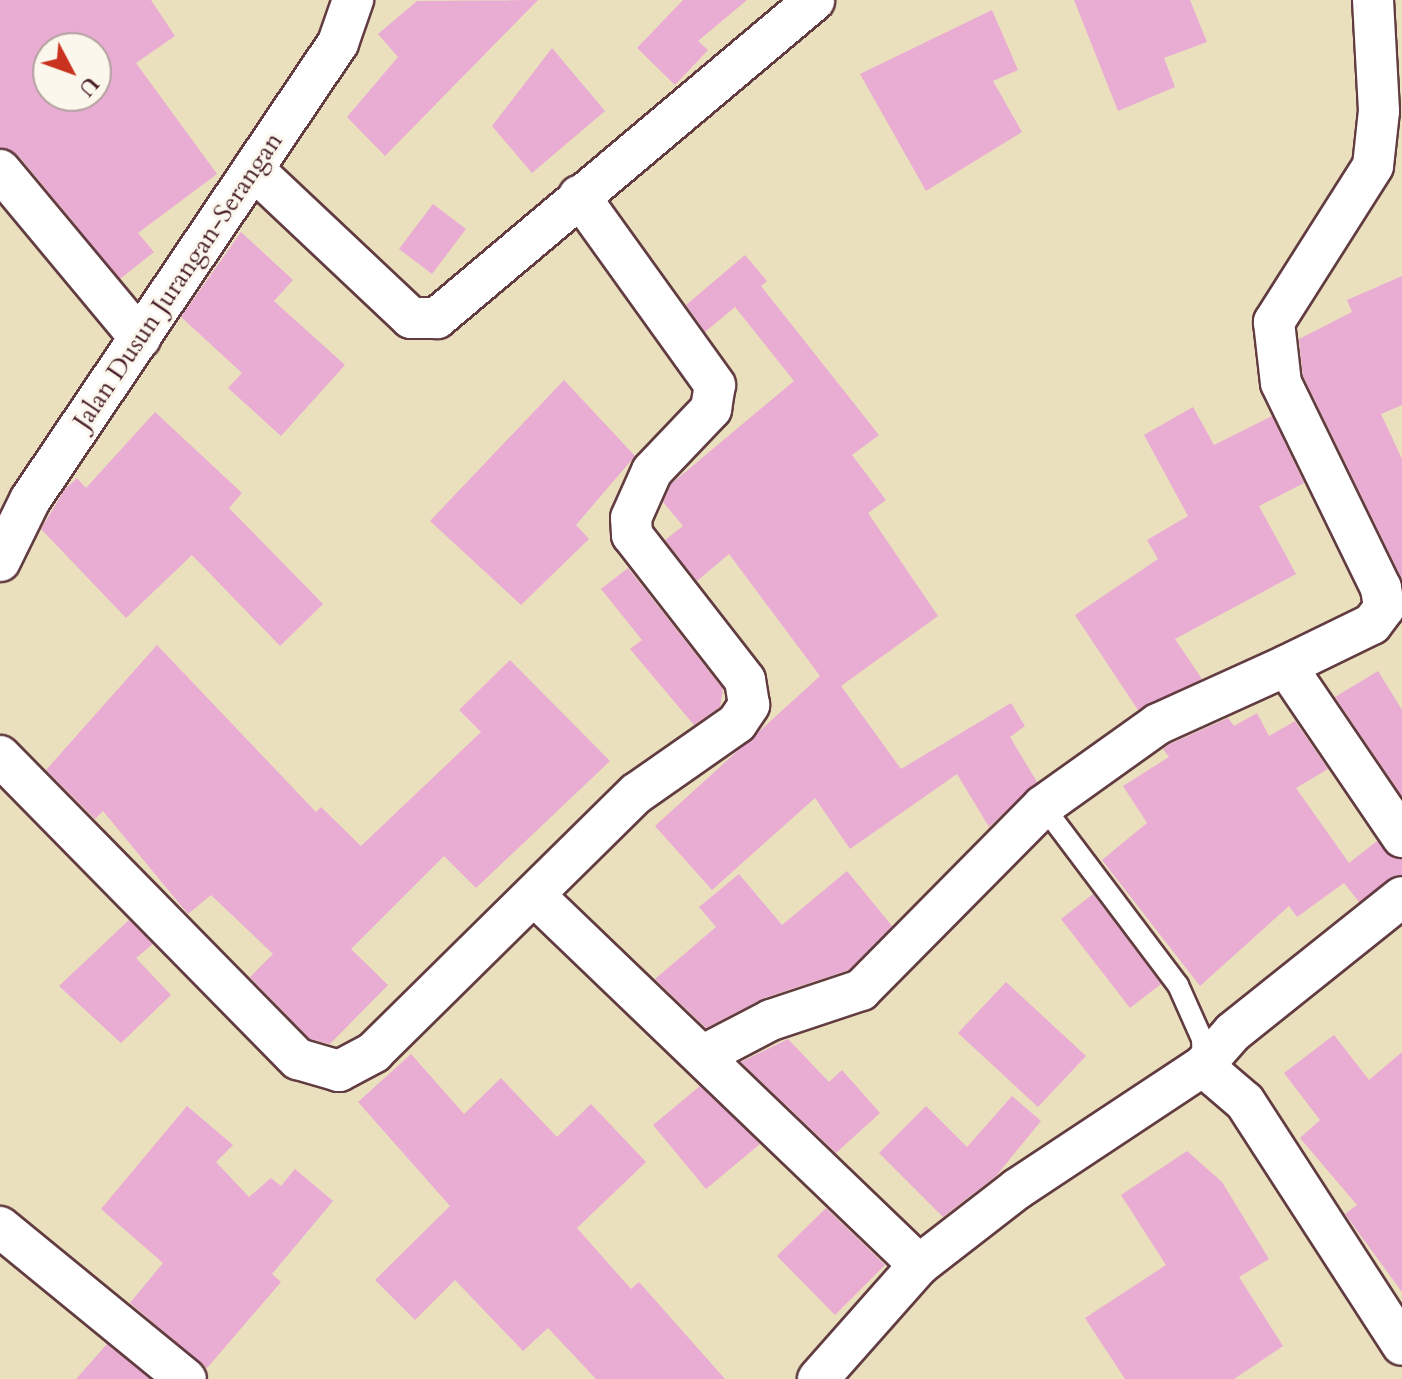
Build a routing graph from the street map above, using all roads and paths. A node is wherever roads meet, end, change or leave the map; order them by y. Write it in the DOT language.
graph roads {
  1 [pos="353,0"];
  2 [pos="814,0"];
  3 [pos="1373,0"];
  4 [pos="253,169"];
  5 [pos="0,170"];
  6 [pos="579,196"];
  7 [pos="140,338"];
  8 [pos="0,561"];
  9 [pos="1286,666"];
  10 [pos="0,756"];
  11 [pos="1043,806"];
  12 [pos="1402,837"];
  13 [pos="1402,897"];
  14 [pos="537,898"];
  15 [pos="702,1056"];
  16 [pos="1203,1066"];
  17 [pos="0,1227"];
  18 [pos="919,1265"];
  19 [pos="1402,1345"];
  20 [pos="186,1379"];
  21 [pos="818,1379"];
  1 -- 4 [label="street, Jalan Dusun Jurangan-Serangan"];
  2 -- 6 [label="street"];
  3 -- 9 [label="street"];
  4 -- 6 [label="street"];
  4 -- 7 [label="street, Jalan Dusun Jurangan-Serangan"];
  5 -- 7 [label="street"];
  6 -- 14 [label="street"];
  7 -- 8 [label="street, Jalan Dusun Jurangan-Serangan"];
  9 -- 11 [label="street"];
  9 -- 12 [label="street"];
  10 -- 14 [label="street"];
  11 -- 15 [label="street"];
  11 -- 16 [label="lane"];
  13 -- 16 [label="street"];
  14 -- 15 [label="street"];
  15 -- 18 [label="street"];
  16 -- 18 [label="street"];
  16 -- 19 [label="street"];
  17 -- 20 [label="street"];
  18 -- 21 [label="street"];
}
